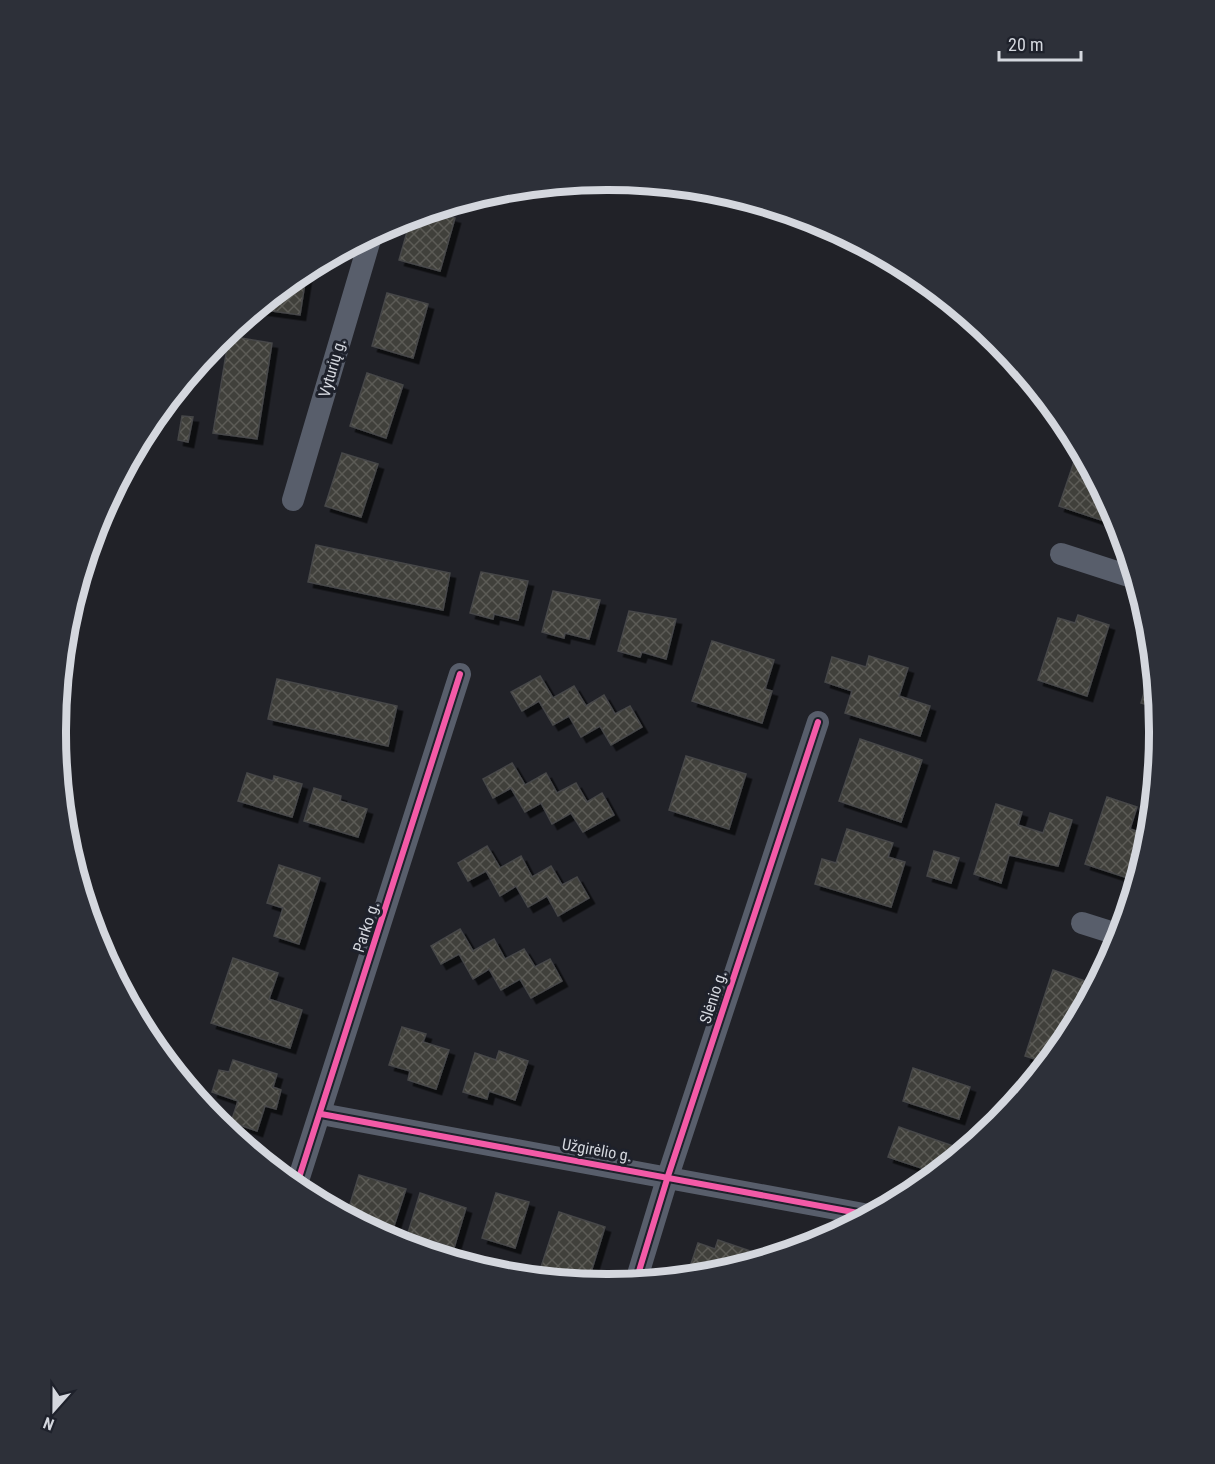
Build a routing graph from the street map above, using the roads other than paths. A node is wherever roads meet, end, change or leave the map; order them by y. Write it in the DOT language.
graph roads {
  1 [pos="368,246"];
  2 [pos="293,500"];
  3 [pos="1061,554"];
  4 [pos="1125,575"];
  5 [pos="460,674"];
  6 [pos="818,722"];
  7 [pos="1082,923"];
  8 [pos="1111,932"];
  9 [pos="321,1114"];
  10 [pos="668,1176"];
  11 [pos="299,1177"];
  12 [pos="857,1213"];
  13 [pos="639,1272"];
  1 -- 2 [label="street, Vyturių g."];
  3 -- 4 [label="street"];
  5 -- 9 [label="street, Parko g."];
  6 -- 10 [label="street, Slėnio g."];
  7 -- 8 [label="street"];
  9 -- 10 [label="street, Užgirėlio g."];
  9 -- 11 [label="street, Parko g."];
  10 -- 12 [label="street, Užgirėlio g."];
  10 -- 13 [label="street, Slėnio g."];
}
